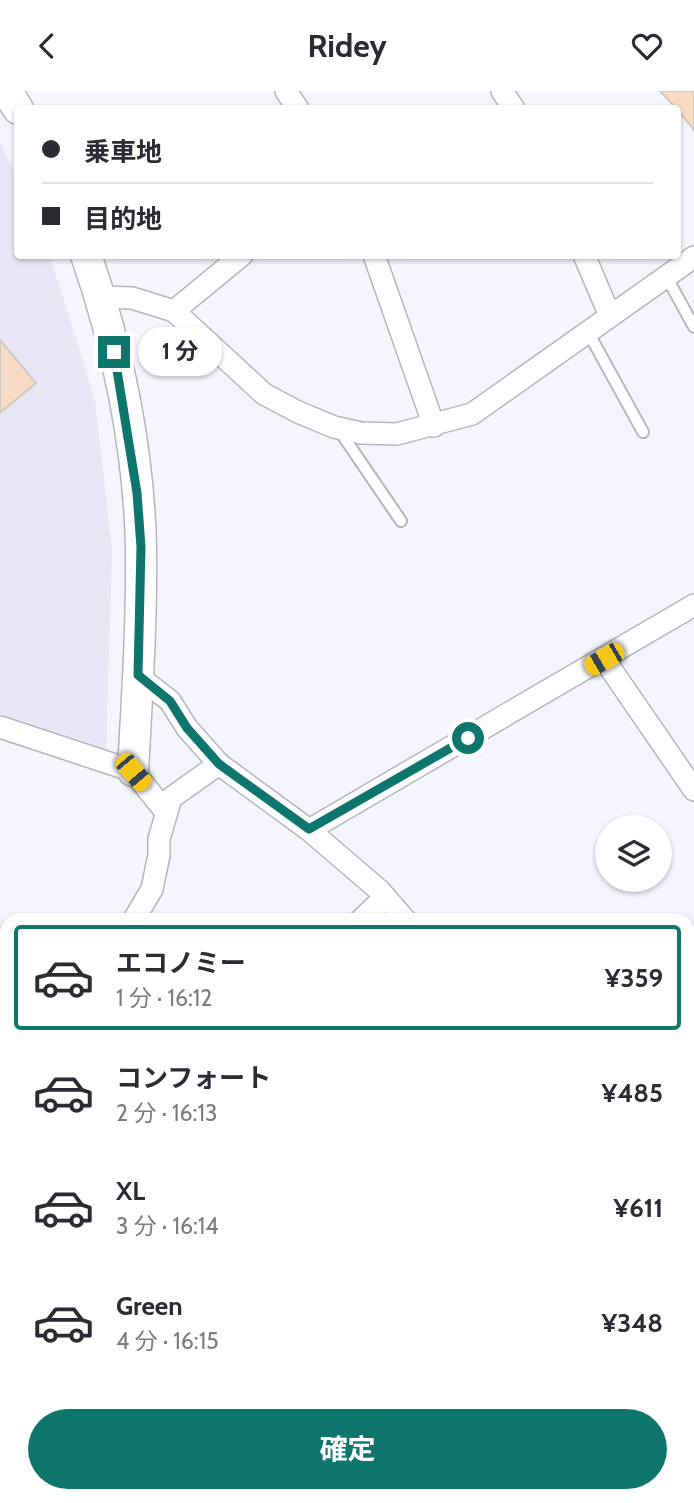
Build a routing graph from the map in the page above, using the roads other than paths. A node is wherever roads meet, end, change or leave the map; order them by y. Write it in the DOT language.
graph roads {
  1 [pos="694,257"];
  2 [pos="87,259"];
  3 [pos="237,259"];
  4 [pos="375,259"];
  5 [pos="586,259"];
  6 [pos="666,277"];
  7 [pos="101,297"];
  8 [pos="174,311"];
  9 [pos="610,316"];
  10 [pos="694,327"];
  11 [pos="588,332"];
  12 [pos="434,426"];
  13 [pos="337,427"];
  14 [pos="643,432"];
  15 [pos="401,521"];
  16 [pos="694,605"];
  17 [pos="604,659"];
  18 [pos="138,675"];
  19 [pos="0,727"];
  20 [pos="219,764"];
  21 [pos="133,772"];
  22 [pos="694,790"];
  23 [pos="165,811"];
  24 [pos="309,829"];
  25 [pos="385,897"];
  26 [pos="138,913"];
  27 [pos="368,913"];
  28 [pos="399,913"];
  1 -- 6 [label="street"];
  2 -- 7 [label="street"];
  3 -- 8 [label="street"];
  4 -- 12 [label="street"];
  5 -- 9 [label="street"];
  6 -- 9 [label="street"];
  6 -- 10 [label="lane"];
  7 -- 8 [label="street"];
  7 -- 18 [label="street"];
  8 -- 13 [label="street"];
  9 -- 11 [label="street"];
  11 -- 12 [label="street"];
  11 -- 14 [label="lane"];
  12 -- 13 [label="street"];
  13 -- 15 [label="lane"];
  16 -- 17 [label="street"];
  17 -- 22 [label="street"];
  17 -- 24 [label="street"];
  18 -- 20 [label="street"];
  18 -- 21 [label="street"];
  19 -- 21 [label="street"];
  20 -- 23 [label="street"];
  20 -- 24 [label="street"];
  21 -- 23 [label="street"];
  23 -- 26 [label="street"];
  24 -- 25 [label="street"];
  25 -- 27 [label="street"];
  25 -- 28 [label="street"];
}
